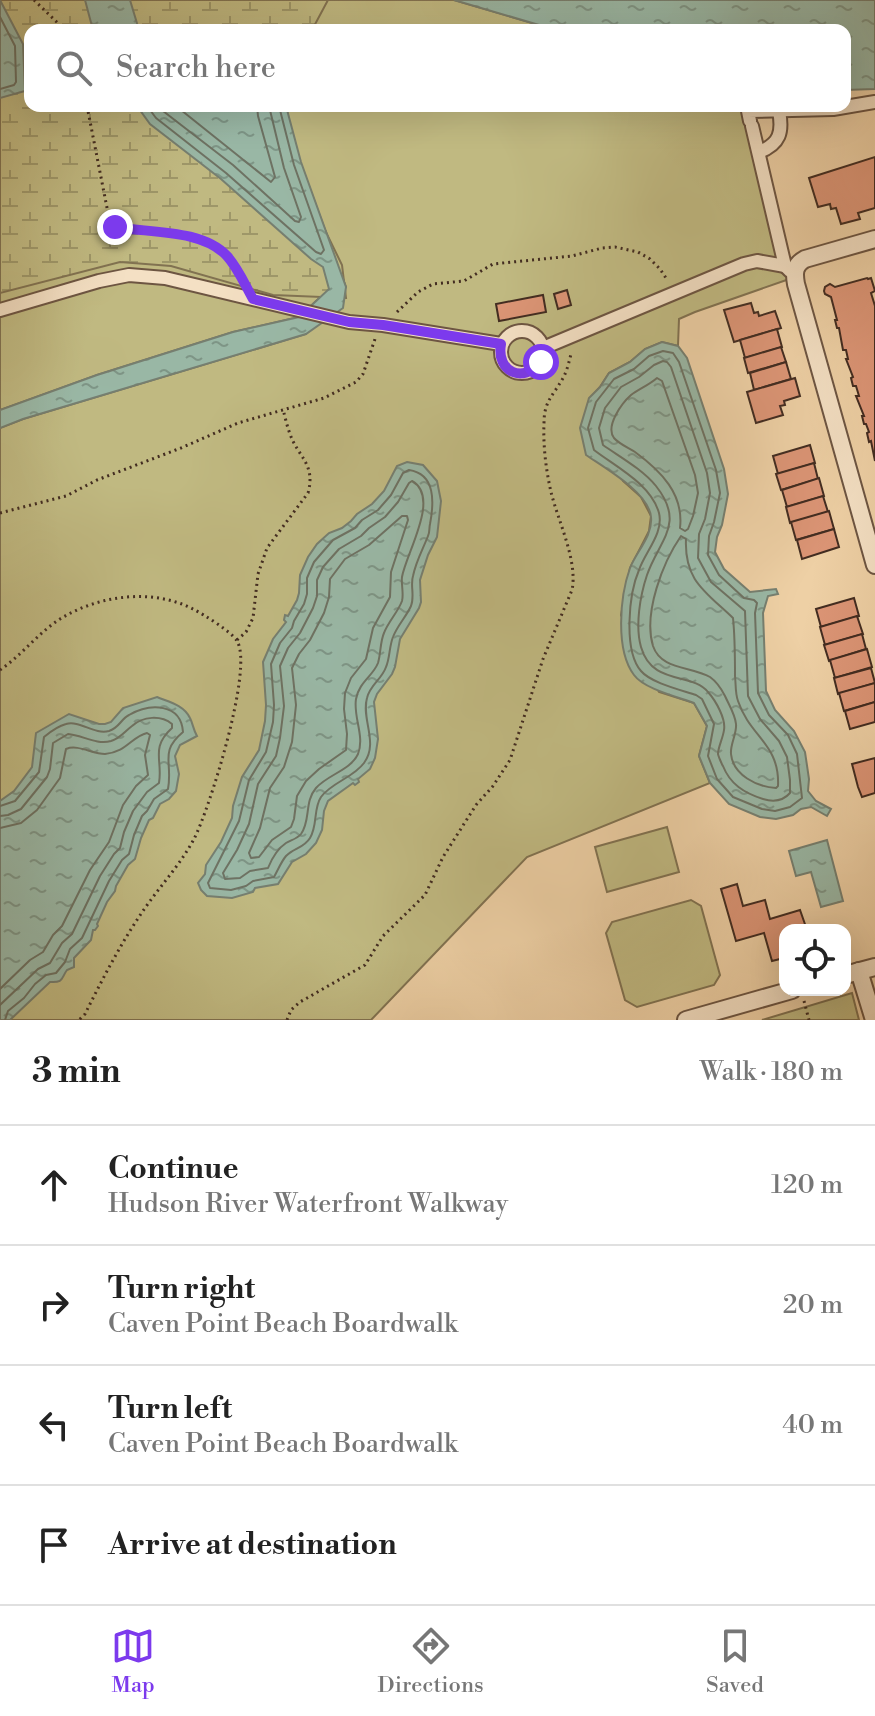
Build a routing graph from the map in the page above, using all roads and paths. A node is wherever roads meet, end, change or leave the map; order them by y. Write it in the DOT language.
graph roads {
  1 [pos="34,0"];
  2 [pos="59,24"];
  3 [pos="875,102"];
  4 [pos="851,106"];
  5 [pos="88,112"];
  6 [pos="748,112"];
  7 [pos="779,112"];
  8 [pos="759,152"];
  9 [pos="875,239"];
  10 [pos="790,271"];
  11 [pos="675,293"];
  12 [pos="253,299"];
  13 [pos="0,310"];
  14 [pos="383,325"];
  15 [pos="575,335"];
  16 [pos="501,344"];
  17 [pos="543,348"];
  18 [pos="283,409"];
  19 [pos="0,513"];
  20 [pos="874,561"];
  21 [pos="237,640"];
  22 [pos="0,670"];
  23 [pos="860,971"];
  24 [pos="779,996"];
  25 [pos="803,996"];
  26 [pos="742,1012"];
  27 [pos="79,1020"];
  28 [pos="287,1020"];
  29 [pos="686,1020"];
  30 [pos="809,1020"];
  31 [pos="874,1020"];
  1 -- 2 [label="path"];
  3 -- 4 [label="street"];
  5 -- 12 [label="path"];
  6 -- 8 [label="street"];
  7 -- 8 [label="street"];
  8 -- 10 [label="street"];
  9 -- 10 [label="street"];
  10 -- 11 [label="street"];
  10 -- 20 [label="street"];
  11 -- 14 [label="path"];
  11 -- 15 [label="street"];
  12 -- 13 [label="street"];
  12 -- 14 [label="street"];
  14 -- 16 [label="street"];
  14 -- 18 [label="path"];
  15 -- 17 [label="street"];
  15 -- 28 [label="path"];
  16 -- 17 [label="street"];
  16 -- 17 [label="street"];
  18 -- 19 [label="path"];
  18 -- 21 [label="path"];
  21 -- 22 [label="path"];
  21 -- 27 [label="path"];
  23 -- 31 [label="street"];
  24 -- 26 [label="street"];
  25 -- 30 [label="path"];
  26 -- 29 [label="street"];
}
